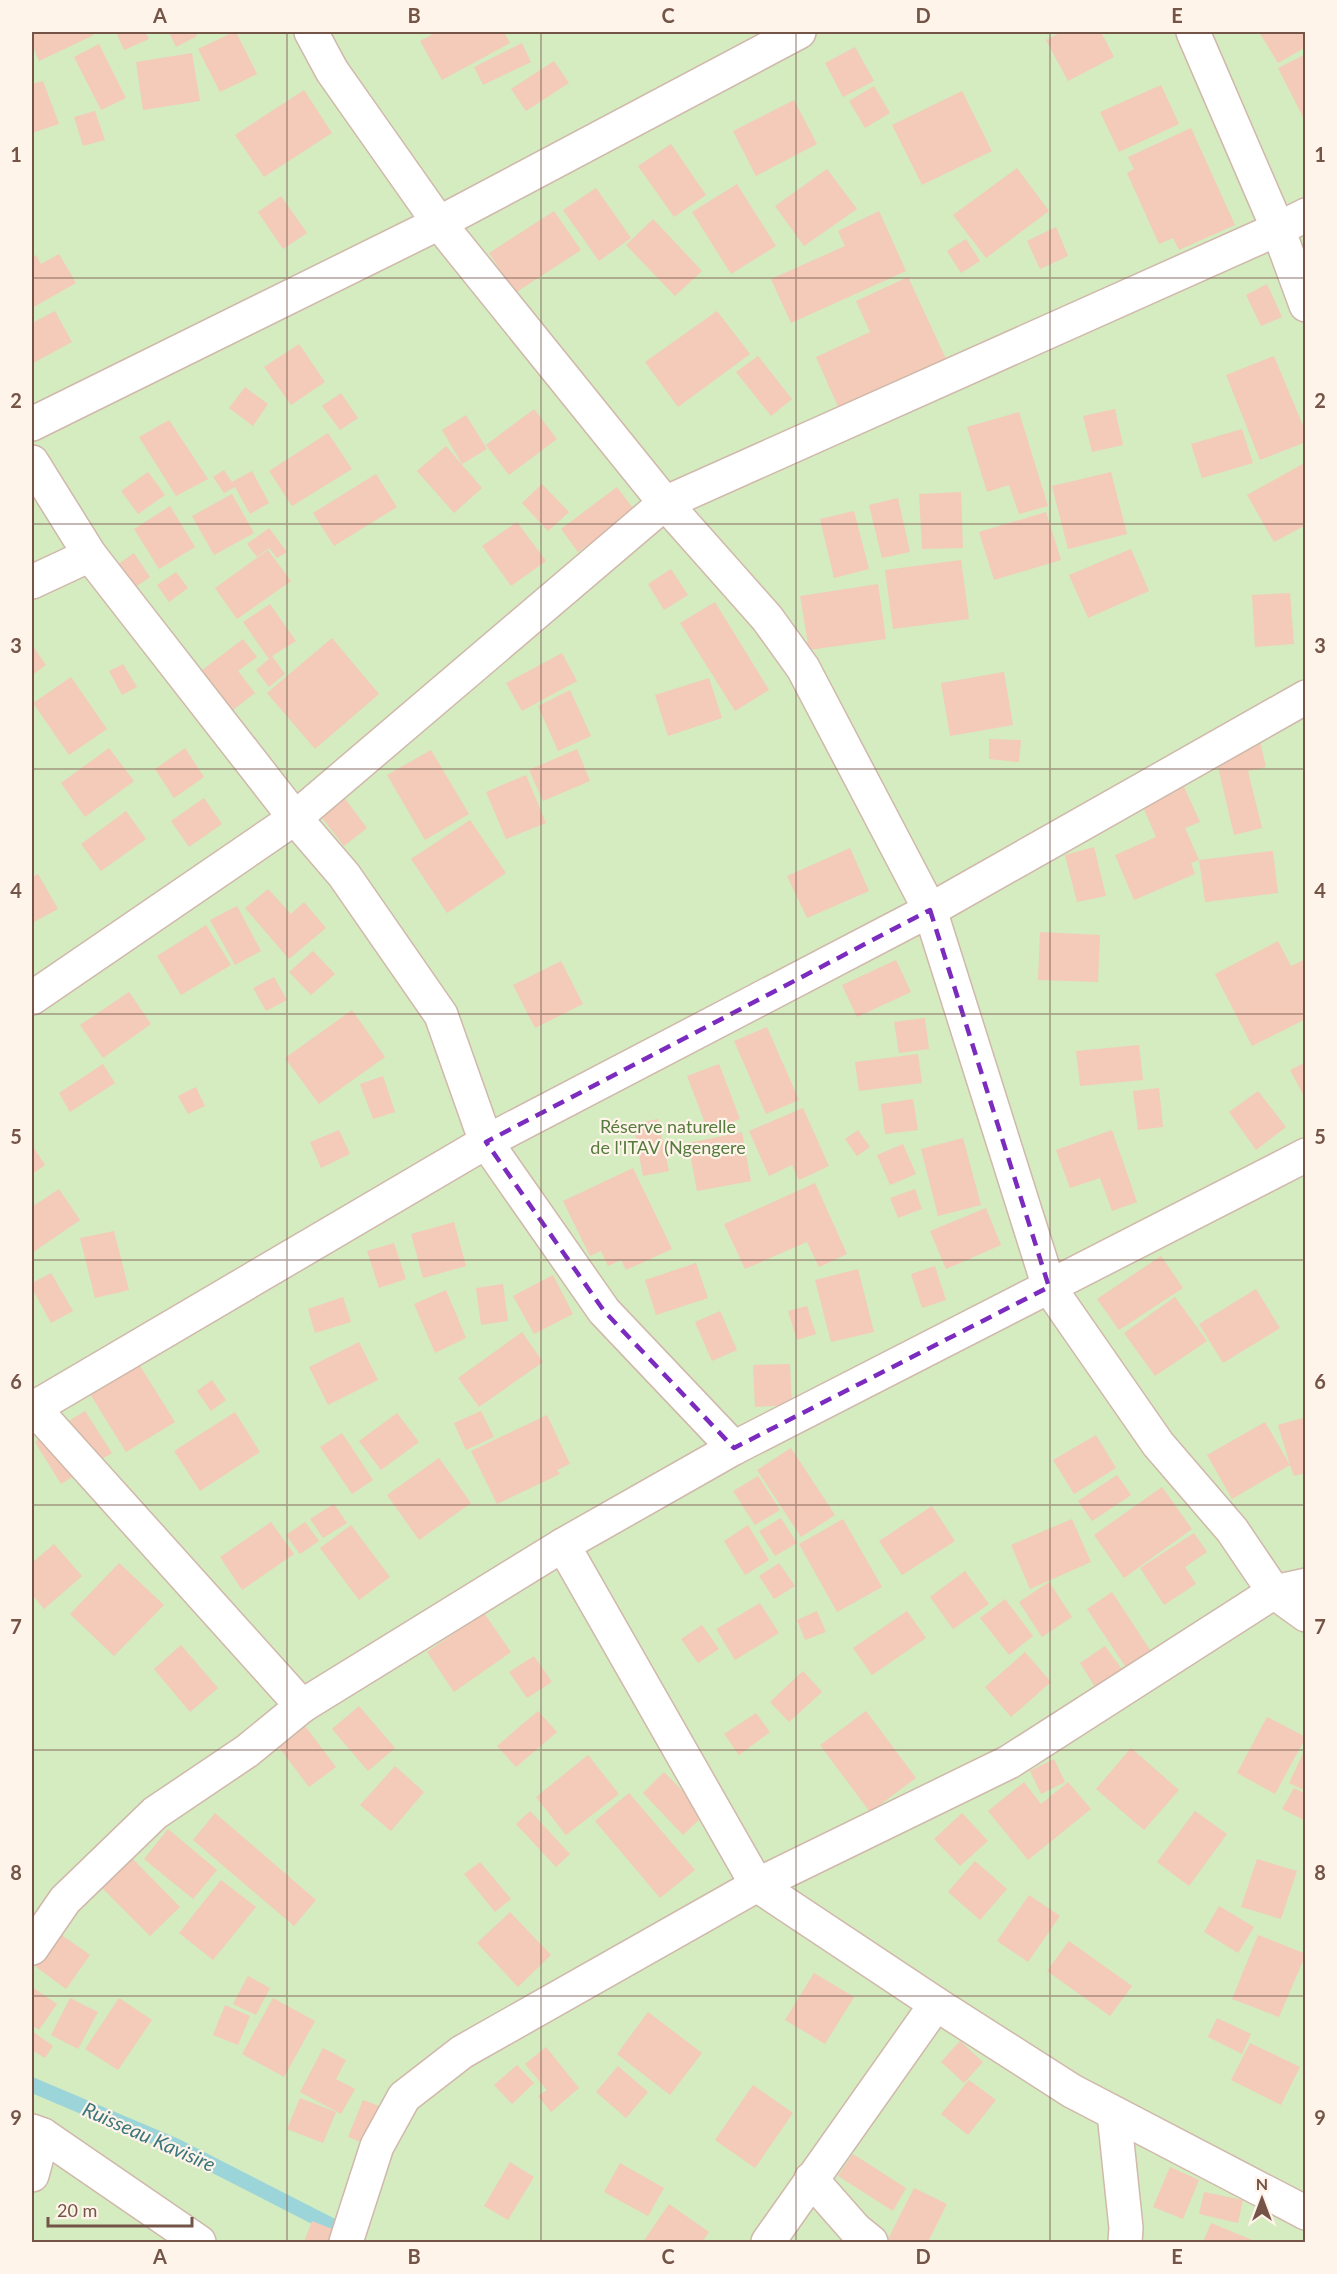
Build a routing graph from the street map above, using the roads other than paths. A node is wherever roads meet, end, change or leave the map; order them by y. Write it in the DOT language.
graph roads {
  1 [pos="311,32"];
  2 [pos="799,32"];
  3 [pos="1193,32"];
  4 [pos="1292,222"];
  5 [pos="439,223"];
  6 [pos="1305,305"];
  7 [pos="32,424"];
  8 [pos="32,462"];
  9 [pos="665,502"];
  10 [pos="90,555"];
  11 [pos="32,582"];
  12 [pos="1305,697"];
  13 [pos="295,818"];
  14 [pos="930,910"];
  15 [pos="32,998"];
  16 [pos="486,1143"];
  17 [pos="1305,1155"];
  18 [pos="1049,1287"];
  19 [pos="32,1408"];
  20 [pos="734,1448"];
  21 [pos="563,1545"];
  22 [pos="1305,1585"];
  23 [pos="1274,1592"];
  24 [pos="1305,1615"];
  25 [pos="302,1706"];
  26 [pos="757,1885"];
  27 [pos="32,1947"];
  28 [pos="936,2004"];
  29 [pos="1114,2113"];
  30 [pos="37,2133"];
  31 [pos="32,2175"];
  32 [pos="811,2179"];
  33 [pos="1305,2213"];
  34 [pos="352,2228"];
  35 [pos="199,2242"];
  36 [pos="768,2242"];
  37 [pos="871,2242"];
  38 [pos="1125,2242"];
  1 -- 5 [label="street"];
  2 -- 5 [label="street"];
  3 -- 4 [label="street"];
  4 -- 6 [label="street"];
  4 -- 9 [label="street"];
  5 -- 7 [label="street"];
  5 -- 9 [label="street"];
  8 -- 10 [label="street"];
  9 -- 13 [label="street"];
  9 -- 14 [label="street"];
  10 -- 11 [label="street"];
  10 -- 13 [label="street"];
  12 -- 14 [label="street"];
  13 -- 15 [label="street"];
  13 -- 16 [label="street"];
  14 -- 16 [label="street"];
  14 -- 18 [label="street"];
  16 -- 19 [label="street"];
  16 -- 20 [label="street"];
  17 -- 18 [label="street"];
  18 -- 20 [label="street"];
  18 -- 23 [label="street"];
  19 -- 25 [label="street"];
  20 -- 21 [label="street"];
  21 -- 25 [label="street"];
  21 -- 26 [label="street"];
  22 -- 23 [label="street"];
  23 -- 24 [label="street"];
  23 -- 26 [label="street"];
  25 -- 27 [label="street"];
  26 -- 28 [label="street"];
  26 -- 34 [label="street"];
  28 -- 29 [label="street"];
  28 -- 32 [label="street"];
  29 -- 33 [label="street"];
  29 -- 38 [label="street"];
  30 -- 31 [label="street"];
  30 -- 35 [label="street"];
  32 -- 36 [label="street"];
  32 -- 37 [label="street"];
}
